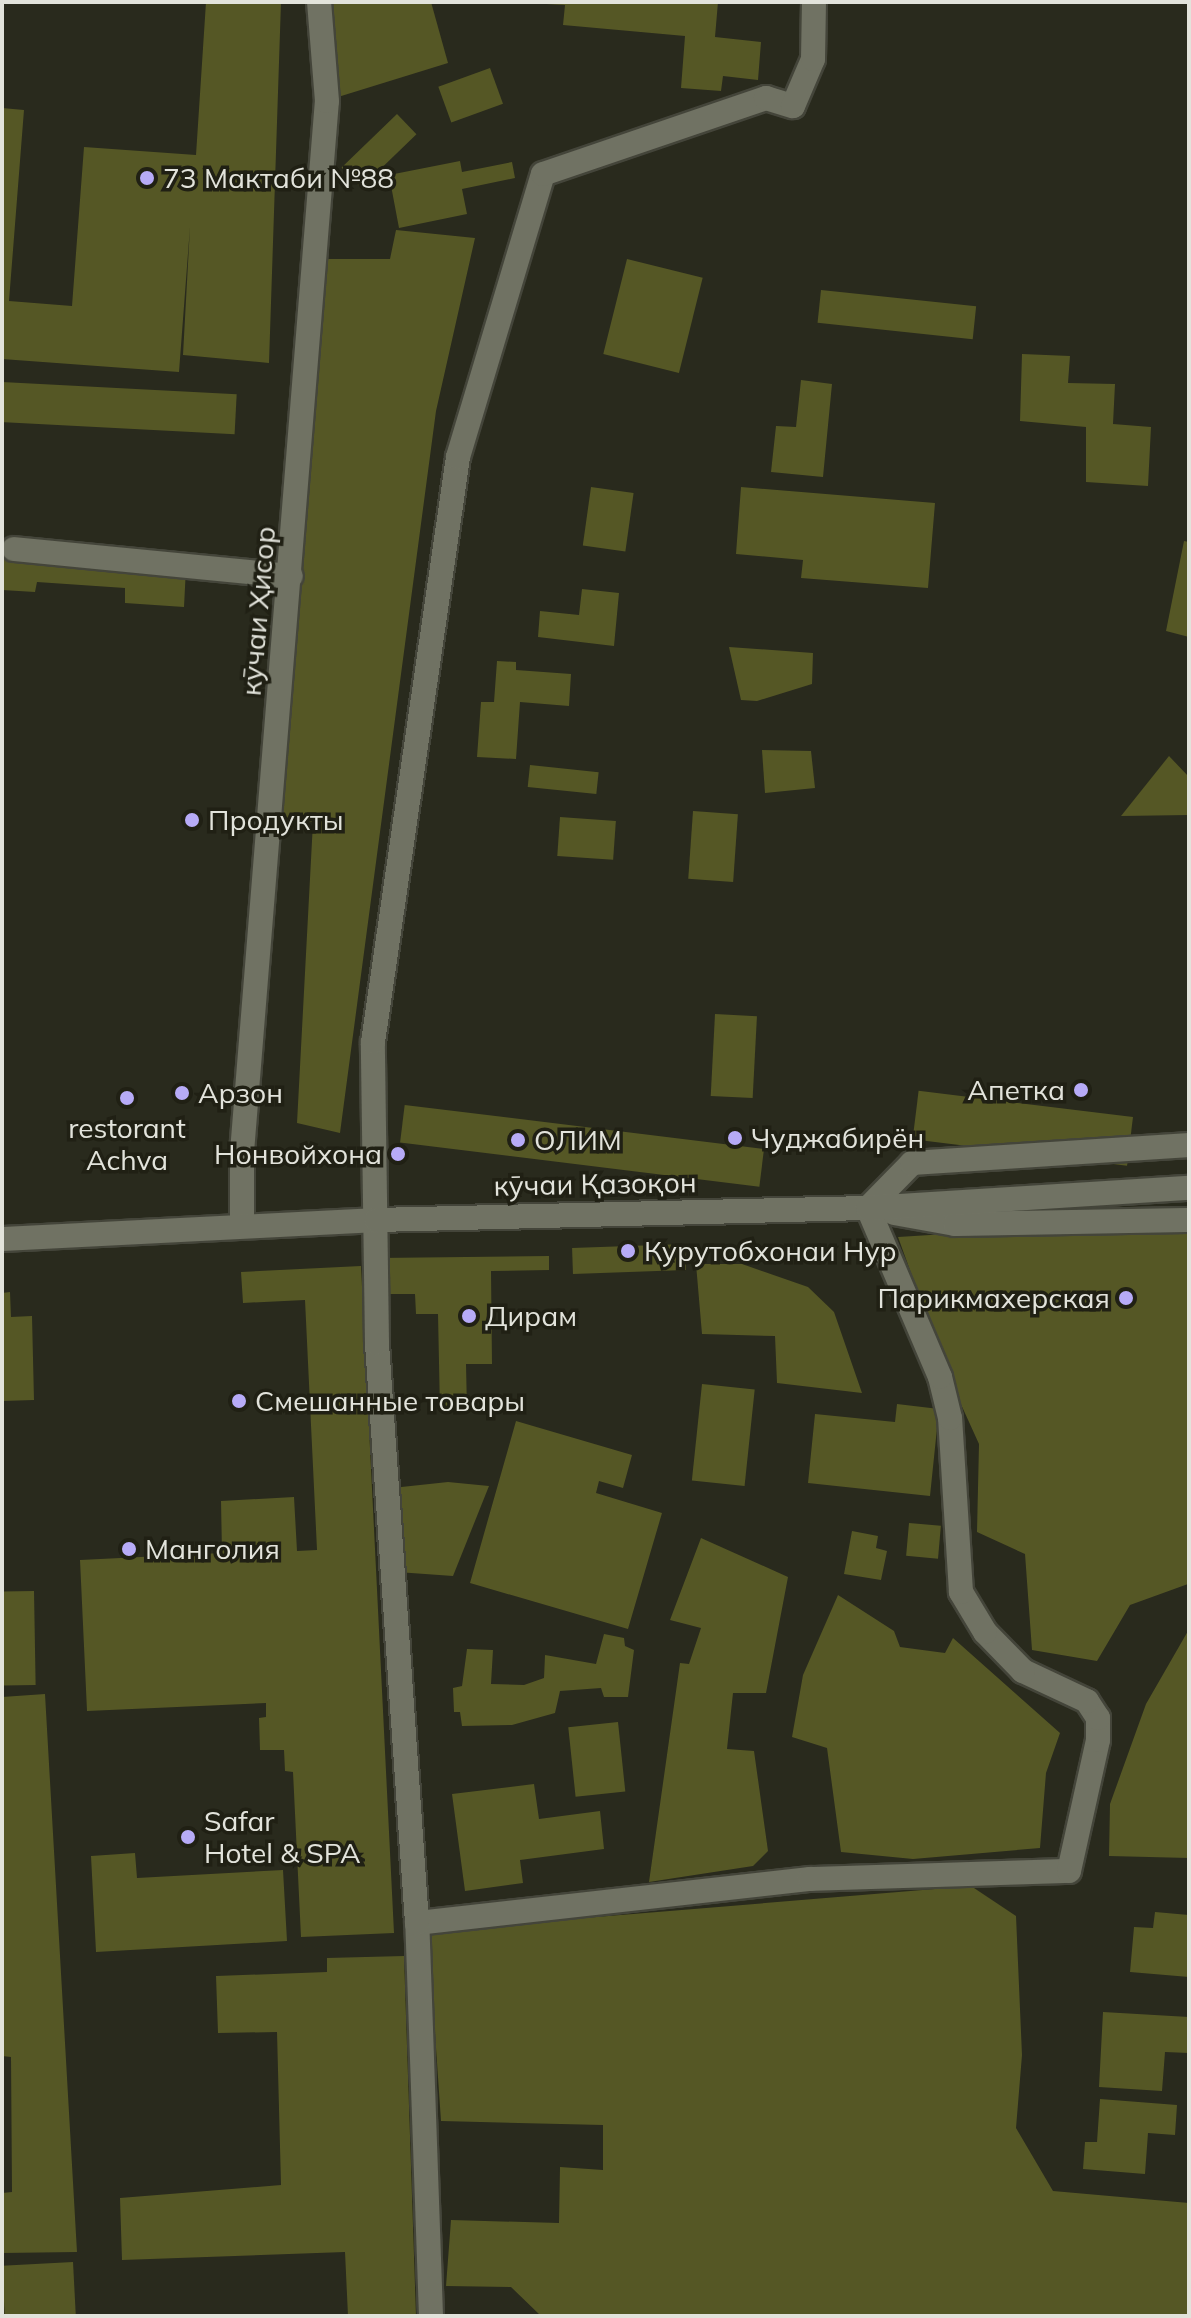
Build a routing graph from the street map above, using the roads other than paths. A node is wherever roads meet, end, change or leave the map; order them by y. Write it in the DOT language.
graph roads {
  1 [pos="319,2"];
  2 [pos="814,2"];
  3 [pos="14,549"];
  4 [pos="291,576"];
  5 [pos="1189,1145"];
  6 [pos="1189,1188"];
  7 [pos="868,1208"];
  8 [pos="376,1220"];
  9 [pos="1189,1220"];
  10 [pos="242,1226"];
  11 [pos="2,1239"];
  12 [pos="417,1923"];
  13 [pos="431,2316"];
  1 -- 4 [label="street, кӯчаи Ҳисор"];
  2 -- 8 [label="street"];
  3 -- 4 [label="street"];
  4 -- 10 [label="street, кӯчаи Ҳисор"];
  5 -- 7 [label="street"];
  6 -- 7 [label="street, кӯчаи Қазоқон"];
  7 -- 8 [label="street, кӯчаи Қазоқон"];
  7 -- 9 [label="street"];
  7 -- 12 [label="street"];
  8 -- 10 [label="street, кӯчаи Қазоқон"];
  8 -- 12 [label="street"];
  10 -- 11 [label="street, кӯчаи Қазоқон"];
  12 -- 13 [label="street"];
}
